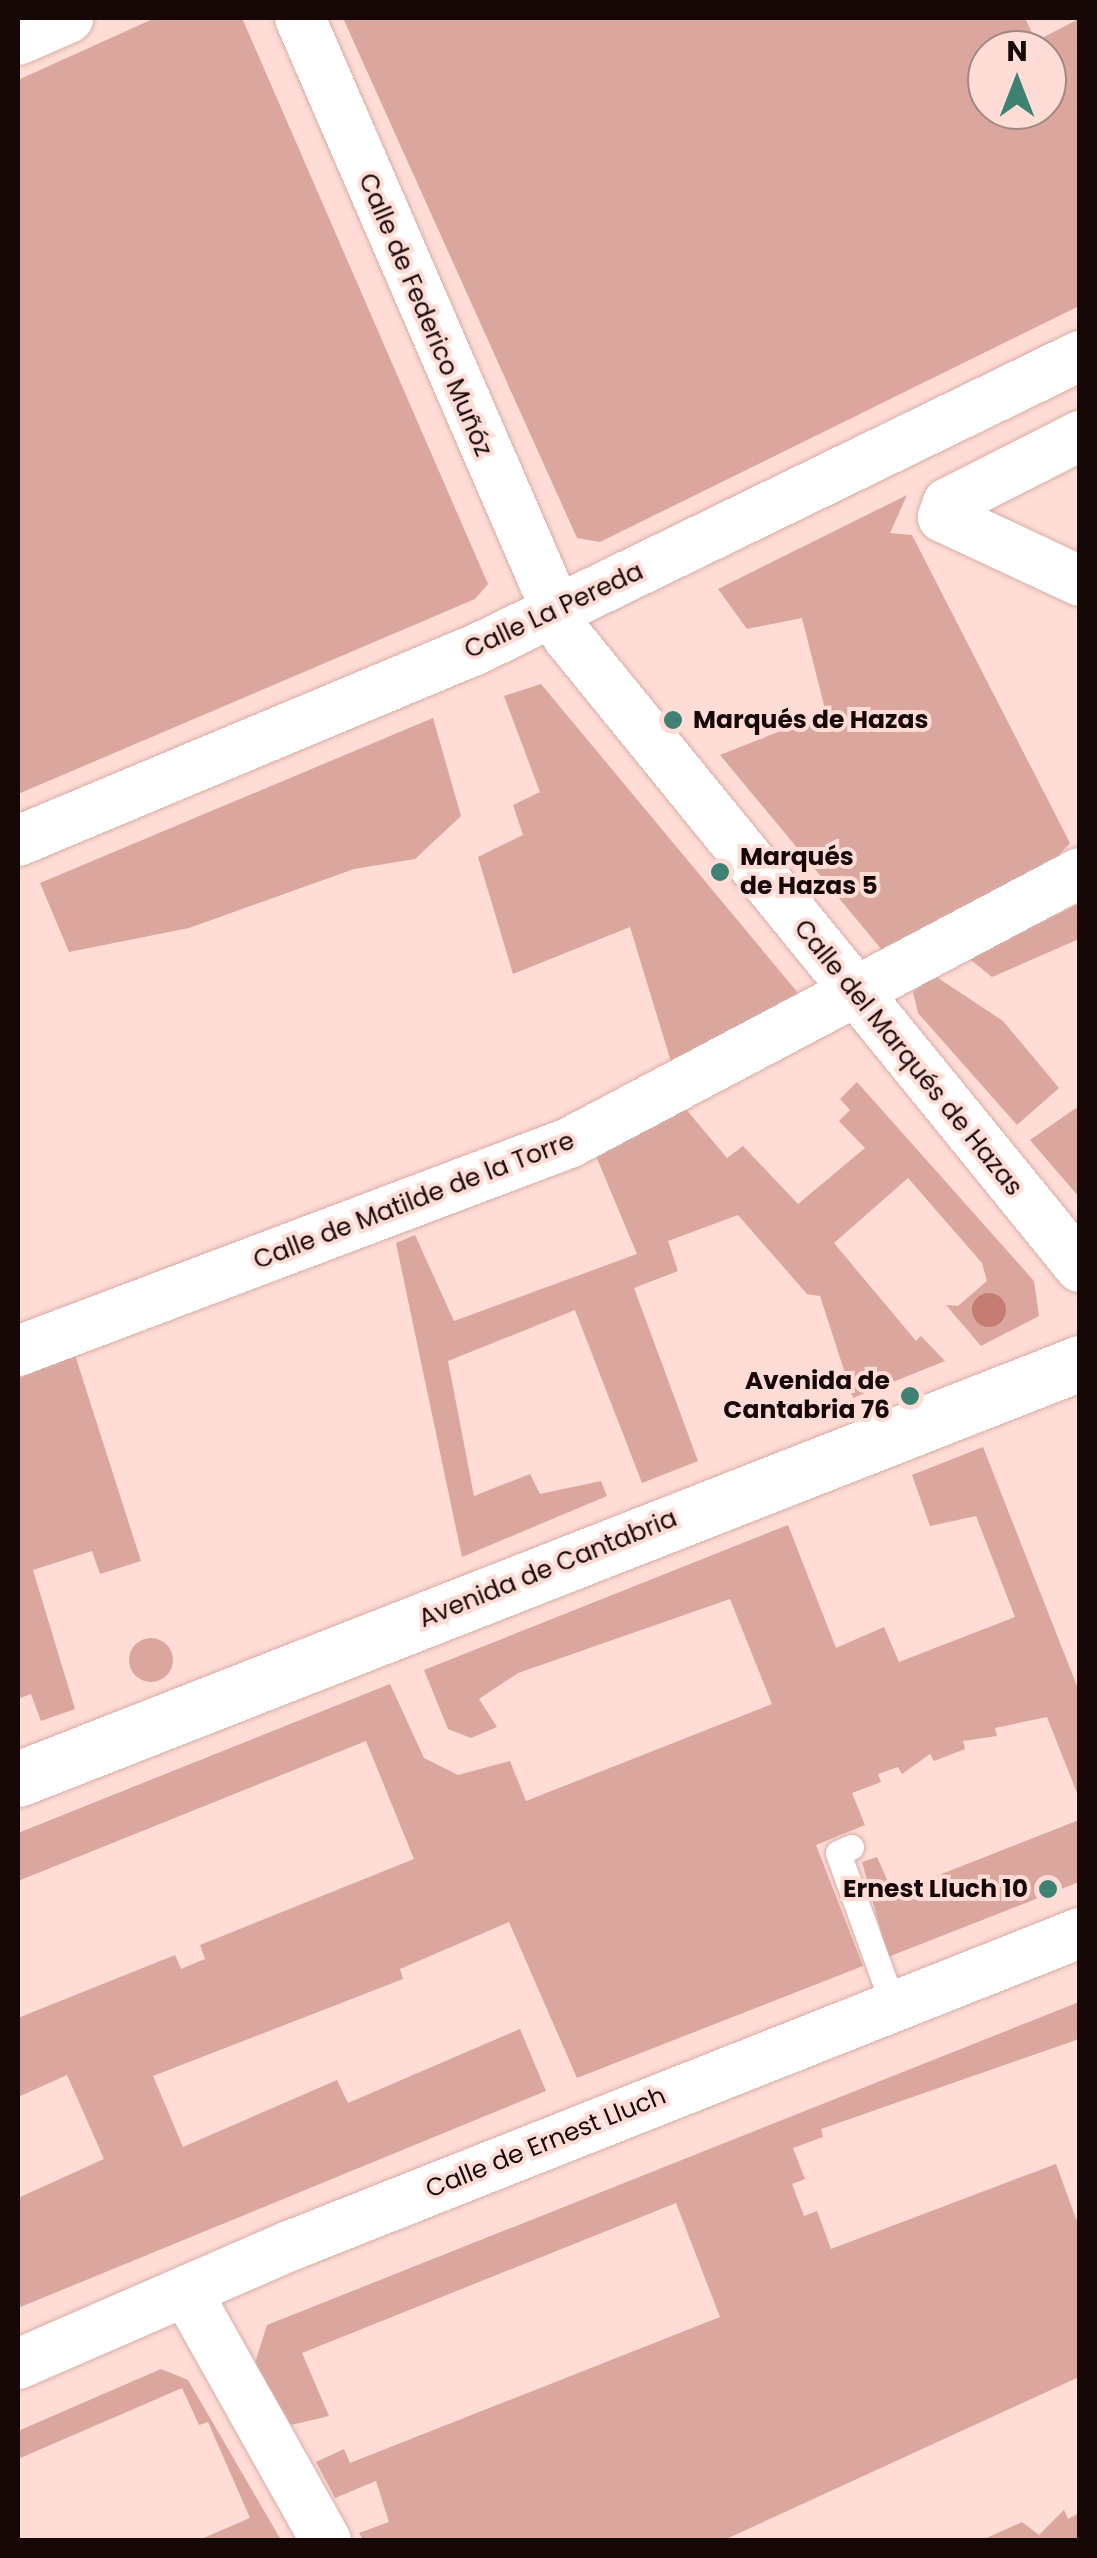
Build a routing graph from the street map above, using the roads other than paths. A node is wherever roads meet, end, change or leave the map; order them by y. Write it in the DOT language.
graph roads {
  1 [pos="68,18"];
  2 [pos="300,18"];
  3 [pos="18,40"];
  4 [pos="1080,356"];
  5 [pos="1080,436"];
  6 [pos="1080,581"];
  7 [pos="557,609"];
  8 [pos="18,841"];
  9 [pos="1080,873"];
  10 [pos="849,990"];
  11 [pos="1080,1268"];
  12 [pos="18,1352"];
  13 [pos="1080,1363"];
  14 [pos="18,1779"];
  15 [pos="851,1846"];
  16 [pos="1080,1933"];
  17 [pos="893,2005"];
  18 [pos="186,2291"];
  19 [pos="18,2364"];
  20 [pos="326,2540"];
  1 -- 3 [label="street"];
  2 -- 7 [label="street, Calle de Federico Muñóz"];
  4 -- 7 [label="street, Calle La Pereda"];
  5 -- 6 [label="street"];
  7 -- 8 [label="street, Calle La Pereda"];
  7 -- 10 [label="street, Calle del Marqués de Hazas"];
  9 -- 10 [label="street, Calle de Matilde de la Torre"];
  10 -- 11 [label="street, Calle del Marqués de Hazas"];
  10 -- 12 [label="street, Calle de Matilde de la Torre"];
  13 -- 14 [label="main road, Avenida de Cantabria"];
  15 -- 17 [label="lane"];
  16 -- 17 [label="street, Calle de Ernest Lluch"];
  17 -- 18 [label="street, Calle de Ernest Lluch"];
  18 -- 19 [label="street, Calle de Ernest Lluch"];
  18 -- 20 [label="street"];
}
